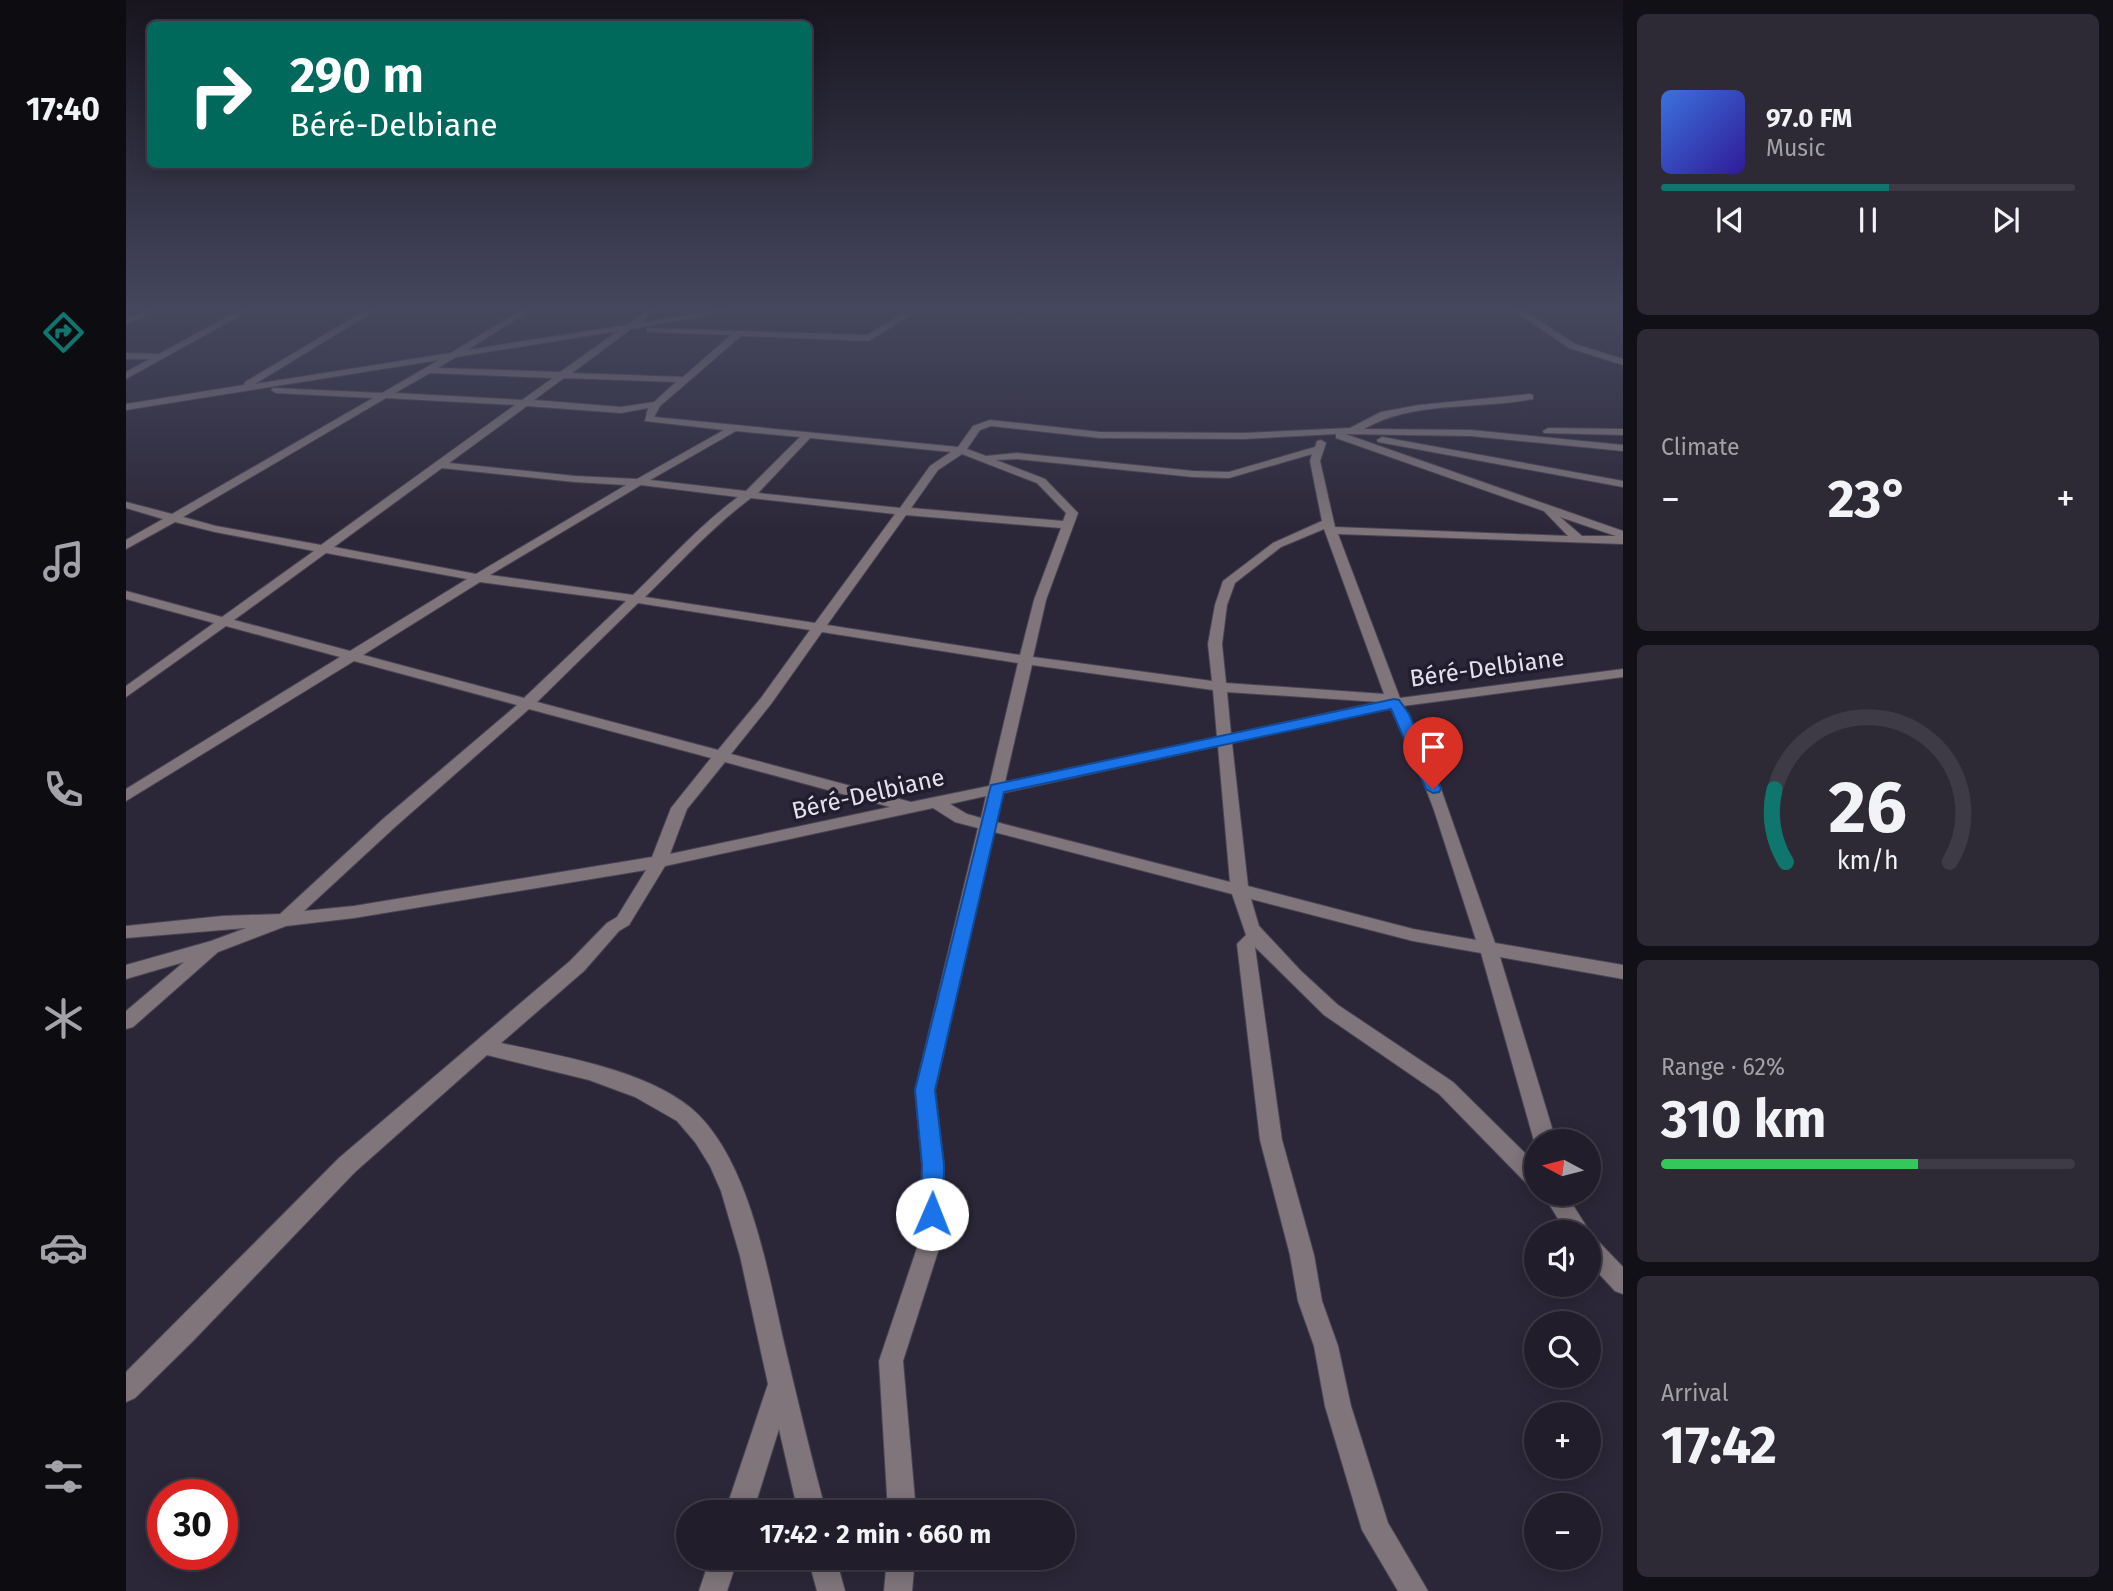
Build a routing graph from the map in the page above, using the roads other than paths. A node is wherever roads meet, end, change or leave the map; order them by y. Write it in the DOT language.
graph roads {
  1 [pos="247,384"];
  2 [pos="265,384"];
  3 [pos="403,384"];
  4 [pos="551,384"];
  5 [pos="681,384"];
  6 [pos="241,388"];
  7 [pos="385,395"];
  8 [pos="1409,397"];
  9 [pos="1530,397"];
  10 [pos="528,402"];
  11 [pos="657,404"];
  12 [pos="126,407"];
  13 [pos="1419,408"];
  14 [pos="734,428"];
  15 [pos="1324,431"];
  16 [pos="1353,431"];
  17 [pos="1623,432"];
  18 [pos="808,434"];
  19 [pos="1504,434"];
  20 [pos="1623,448"];
  21 [pos="1319,449"];
  22 [pos="961,450"];
  23 [pos="981,457"];
  24 [pos="442,465"];
  25 [pos="639,482"];
  26 [pos="1623,484"];
  27 [pos="747,496"];
  28 [pos="126,505"];
  29 [pos="1547,507"];
  30 [pos="905,512"];
  31 [pos="170,519"];
  32 [pos="1067,525"];
  33 [pos="1329,526"];
  34 [pos="1623,537"];
  35 [pos="1578,539"];
  36 [pos="126,544"];
  37 [pos="325,550"];
  38 [pos="480,578"];
  39 [pos="126,595"];
  40 [pos="634,598"];
  41 [pos="223,622"];
  42 [pos="821,628"];
  43 [pos="348,657"];
  44 [pos="1026,660"];
  45 [pos="1623,673"];
  46 [pos="1219,686"];
  47 [pos="126,693"];
  48 [pos="1398,701"];
  49 [pos="527,703"];
  50 [pos="1223,739"];
  51 [pos="720,756"];
  52 [pos="997,789"];
  53 [pos="126,796"];
  54 [pos="936,803"];
  55 [pos="912,808"];
  56 [pos="986,825"];
  57 [pos="659,862"];
  58 [pos="1240,893"];
  59 [pos="284,920"];
  60 [pos="126,932"];
  61 [pos="1258,936"];
  62 [pos="216,946"];
  63 [pos="1487,948"];
  64 [pos="126,972"];
  65 [pos="1623,972"];
  66 [pos="126,1022"];
  67 [pos="484,1047"];
  68 [pos="1541,1129"];
  69 [pos="1524,1166"];
  70 [pos="1601,1260"];
  71 [pos="1623,1283"];
  72 [pos="781,1383"];
  73 [pos="126,1389"];
  74 [pos="743,1500"];
  75 [pos="808,1500"];
  76 [pos="901,1500"];
  77 [pos="720,1570"];
  78 [pos="825,1570"];
  79 [pos="900,1570"];
  80 [pos="713,1591"];
  81 [pos="831,1591"];
  82 [pos="898,1591"];
  83 [pos="1414,1591"];
  1 -- 6 [label="street"];
  2 -- 6 [label="street"];
  3 -- 7 [label="street"];
  4 -- 10 [label="street"];
  5 -- 11 [label="street"];
  6 -- 7 [label="street"];
  6 -- 12 [label="street"];
  7 -- 10 [label="street"];
  7 -- 31 [label="street"];
  8 -- 13 [label="street"];
  9 -- 13 [label="street"];
  10 -- 11 [label="street"];
  10 -- 24 [label="street"];
  11 -- 14 [label="street"];
  13 -- 16 [label="street"];
  14 -- 18 [label="street"];
  14 -- 25 [label="street"];
  15 -- 16 [label="street"];
  15 -- 21 [label="street"];
  15 -- 22 [label="street"];
  15 -- 26 [label="street"];
  15 -- 29 [label="street"];
  16 -- 19 [label="street"];
  17 -- 19 [label="street"];
  18 -- 22 [label="street"];
  18 -- 27 [label="street"];
  19 -- 20 [label="street"];
  21 -- 23 [label="street"];
  21 -- 33 [label="street"];
  22 -- 23 [label="street"];
  22 -- 30 [label="street"];
  23 -- 32 [label="street"];
  24 -- 25 [label="street"];
  24 -- 37 [label="street"];
  25 -- 27 [label="street"];
  25 -- 38 [label="street"];
  27 -- 30 [label="street"];
  27 -- 40 [label="street"];
  28 -- 31 [label="street"];
  29 -- 34 [label="street"];
  29 -- 35 [label="street"];
  30 -- 32 [label="street"];
  30 -- 42 [label="street"];
  31 -- 36 [label="street"];
  31 -- 37 [label="street"];
  32 -- 44 [label="street"];
  33 -- 35 [label="street"];
  33 -- 46 [label="street"];
  33 -- 48 [label="street"];
  34 -- 35 [label="street"];
  37 -- 38 [label="street"];
  37 -- 41 [label="street"];
  38 -- 40 [label="street"];
  38 -- 43 [label="street"];
  39 -- 41 [label="street"];
  40 -- 42 [label="street"];
  40 -- 49 [label="street"];
  41 -- 43 [label="street"];
  41 -- 47 [label="street"];
  42 -- 44 [label="street"];
  42 -- 51 [label="street"];
  43 -- 49 [label="street"];
  43 -- 53 [label="street"];
  44 -- 46 [label="street"];
  44 -- 52 [label="street"];
  45 -- 48 [label="street, Béré-Delbiane"];
  46 -- 48 [label="street"];
  46 -- 50 [label="street"];
  48 -- 50 [label="street, Béré-Delbiane"];
  48 -- 63 [label="street"];
  49 -- 51 [label="street"];
  49 -- 59 [label="street"];
  50 -- 52 [label="street, Béré-Delbiane"];
  50 -- 58 [label="street"];
  51 -- 55 [label="street"];
  51 -- 57 [label="street"];
  52 -- 54 [label="street, Béré-Delbiane"];
  52 -- 56 [label="street"];
  54 -- 55 [label="street, Béré-Delbiane"];
  54 -- 56 [label="street"];
  55 -- 57 [label="street, Béré-Delbiane"];
  56 -- 58 [label="street"];
  56 -- 76 [label="street"];
  57 -- 59 [label="street, Béré-Delbiane"];
  57 -- 67 [label="street"];
  58 -- 61 [label="street"];
  58 -- 63 [label="street"];
  59 -- 60 [label="street"];
  59 -- 62 [label="street, Béré-Delbiane"];
  61 -- 69 [label="street"];
  61 -- 83 [label="street"];
  62 -- 64 [label="street, Béré-Delbiane"];
  62 -- 66 [label="street"];
  63 -- 65 [label="street"];
  63 -- 68 [label="street"];
  67 -- 72 [label="street"];
  67 -- 73 [label="street"];
  70 -- 71 [label="street"];
  72 -- 74 [label="street"];
  72 -- 75 [label="street"];
  77 -- 80 [label="street"];
  78 -- 81 [label="street"];
  79 -- 82 [label="street"];
}
